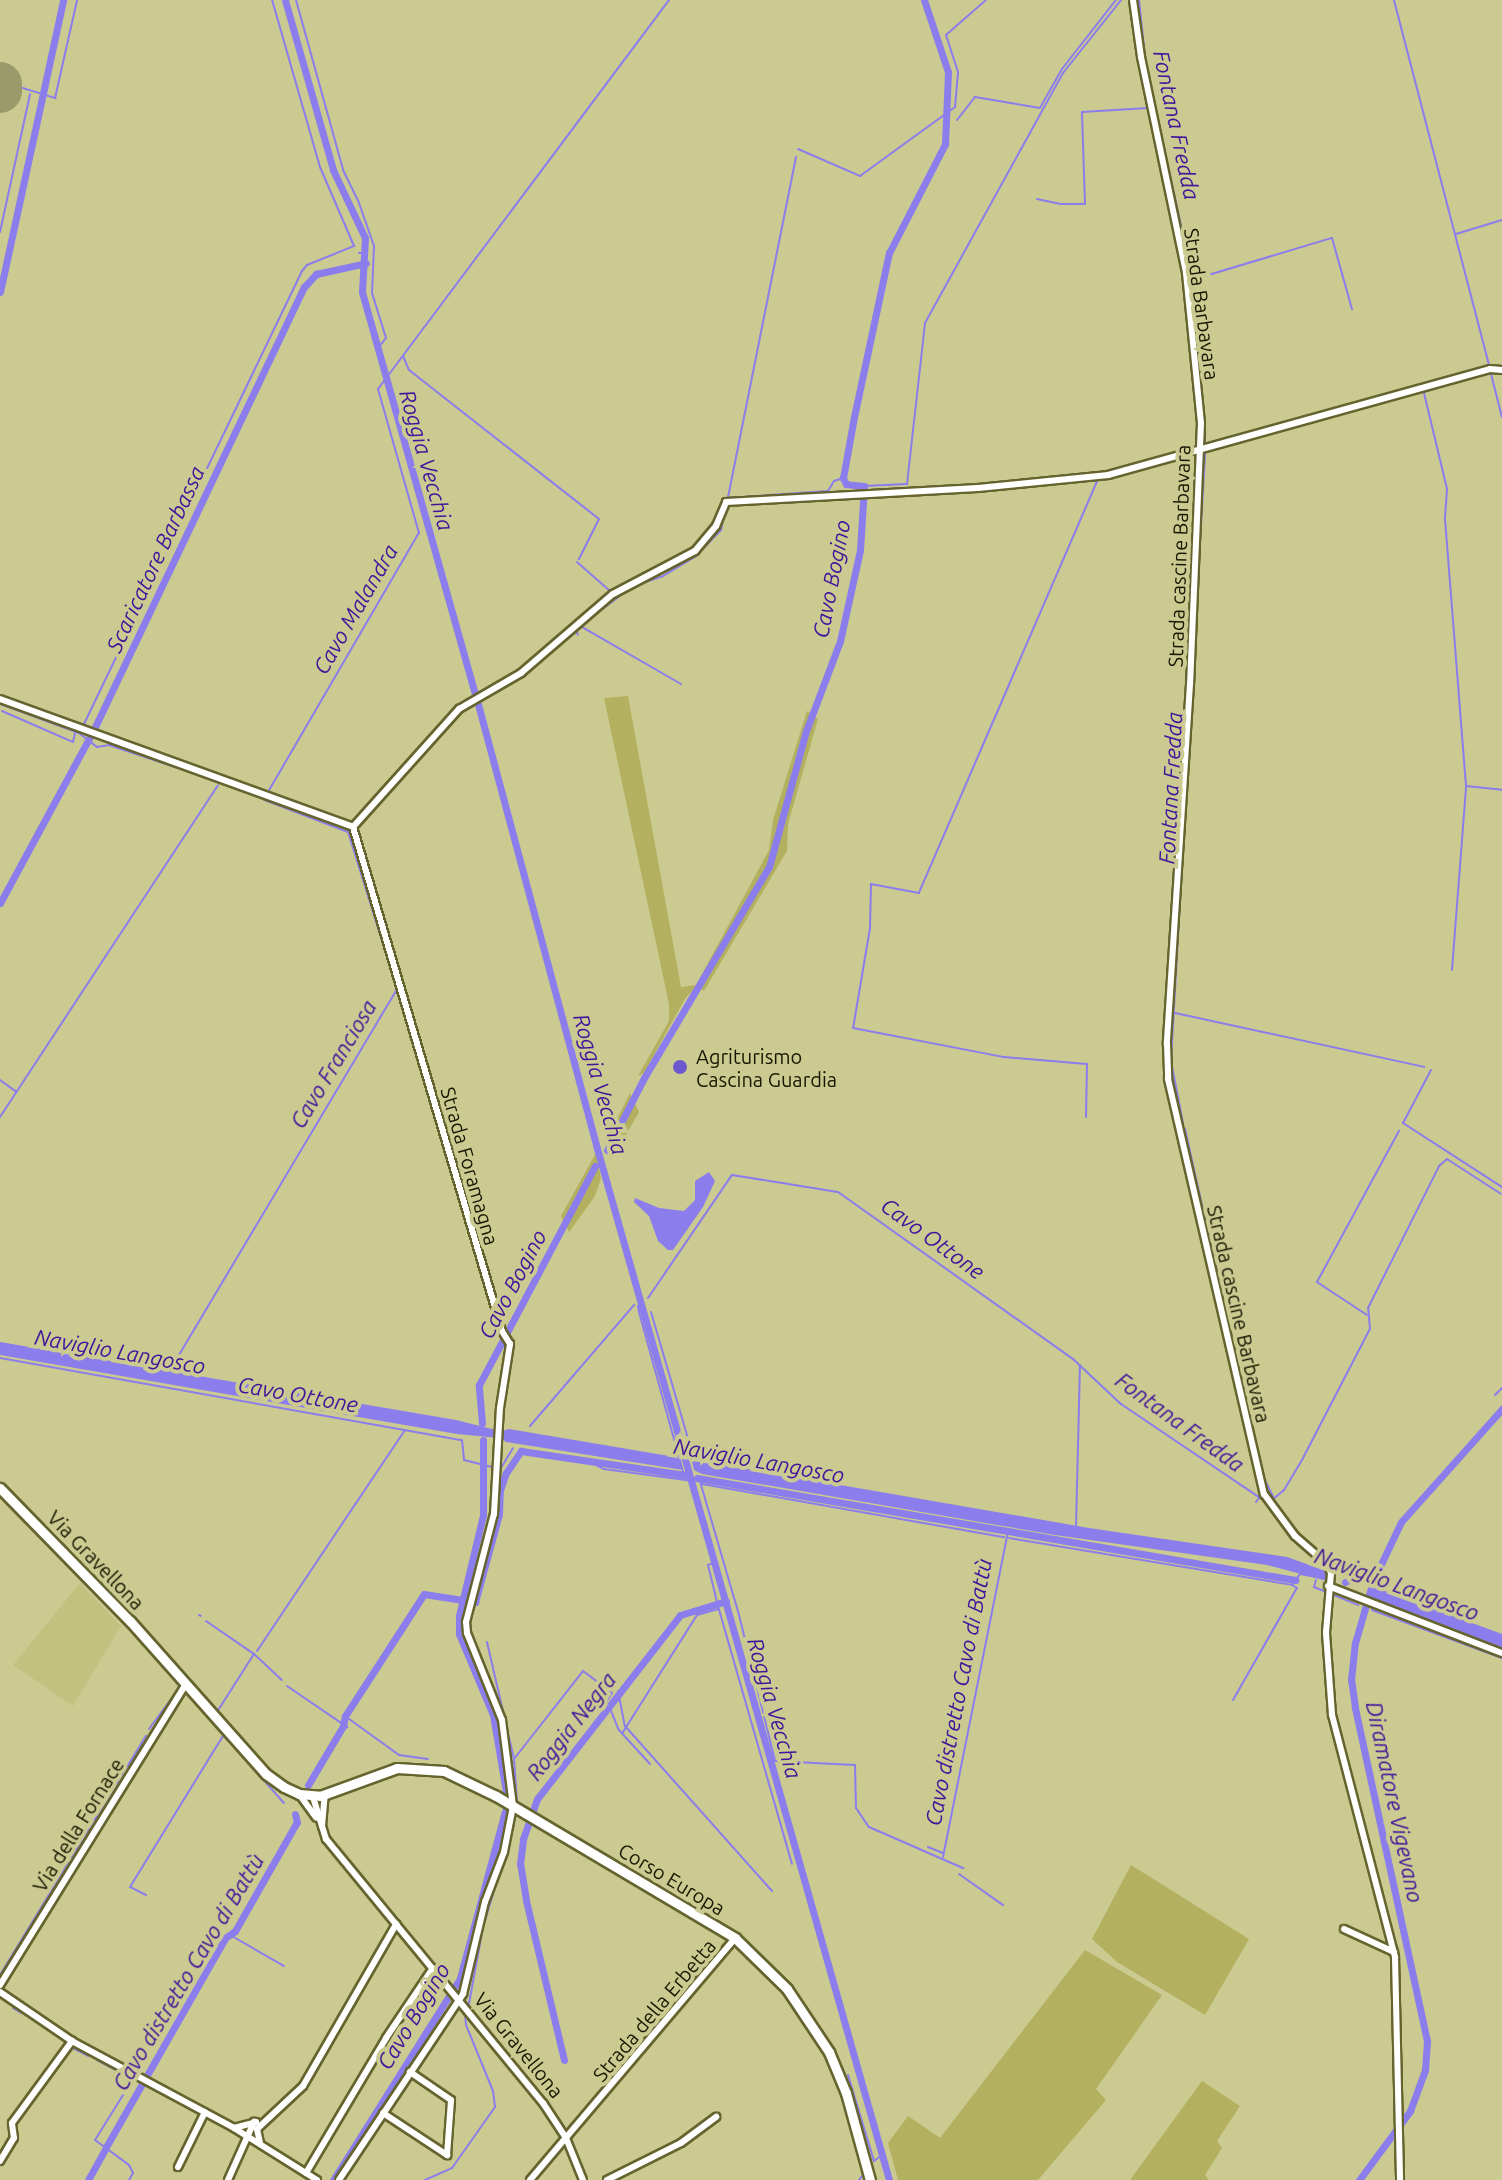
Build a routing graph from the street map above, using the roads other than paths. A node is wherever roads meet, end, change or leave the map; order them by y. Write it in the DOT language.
graph roads {
  1 [pos="1133,0"];
  2 [pos="1502,370"];
  3 [pos="1201,423"];
  4 [pos="1200,450"];
  5 [pos="0,699"];
  6 [pos="353,827"];
  7 [pos="0,1488"];
  8 [pos="1328,1587"];
  9 [pos="1502,1653"];
  10 [pos="186,1684"];
  11 [pos="329,1793"];
  12 [pos="299,1794"];
  13 [pos="313,1797"];
  14 [pos="513,1806"];
  15 [pos="317,1820"];
  16 [pos="321,1830"];
  17 [pos="396,1924"];
  18 [pos="1344,1929"];
  19 [pos="735,1938"];
  20 [pos="1394,1952"];
  21 [pos="433,1968"];
  22 [pos="0,1985"];
  23 [pos="0,1992"];
  24 [pos="458,1998"];
  25 [pos="72,2041"];
  26 [pos="410,2072"];
  27 [pos="205,2112"];
  28 [pos="383,2113"];
  29 [pos="716,2117"];
  30 [pos="263,2120"];
  31 [pos="254,2122"];
  32 [pos="234,2128"];
  33 [pos="250,2138"];
  34 [pos="566,2138"];
  35 [pos="261,2144"];
  36 [pos="0,2161"];
  37 [pos="178,2167"];
  38 [pos="306,2173"];
  39 [pos="228,2180"];
  40 [pos="317,2180"];
  41 [pos="339,2180"];
  42 [pos="530,2180"];
  43 [pos="583,2180"];
  44 [pos="607,2180"];
  45 [pos="870,2180"];
  46 [pos="1400,2180"];
  1 -- 3 [label="street, Strada Barbavara"];
  2 -- 4 [label="street"];
  3 -- 4 [label="street, Strada cascine Barbavara"];
  4 -- 6 [label="street"];
  4 -- 8 [label="street, Strada cascine Barbavara"];
  5 -- 6 [label="street"];
  6 -- 14 [label="street, Strada Foramagna"];
  7 -- 10 [label="main road, Via Gravellona"];
  8 -- 9 [label="street"];
  8 -- 20 [label="street, Strada cascine Barbavara"];
  10 -- 12 [label="main road, Via Gravellona"];
  10 -- 22 [label="street, Via della Fornace"];
  11 -- 13 [label="main road, Via Gravellona"];
  11 -- 14 [label="main road, Corso Europa"];
  11 -- 16 [label="street"];
  12 -- 13 [label="main road, Via Gravellona"];
  12 -- 15 [label="street, Via Gravellona"];
  13 -- 15 [label="street, Via Gravellona"];
  14 -- 19 [label="main road, Corso Europa"];
  14 -- 24 [label="street"];
  15 -- 16 [label="street, Via Gravellona"];
  16 -- 17 [label="street, Via Gravellona"];
  17 -- 21 [label="street, Via Gravellona"];
  17 -- 30 [label="street"];
  18 -- 20 [label="street"];
  19 -- 34 [label="street, Strada della Erbetta"];
  19 -- 45 [label="main road, Corso Europa"];
  20 -- 46 [label="street, Strada cascine Barbavara"];
  21 -- 24 [label="street, Via Gravellona"];
  21 -- 38 [label="street"];
  23 -- 25 [label="street"];
  24 -- 26 [label="street"];
  24 -- 34 [label="street, Via Gravellona"];
  25 -- 27 [label="street"];
  25 -- 36 [label="street"];
  26 -- 28 [label="street"];
  26 -- 28 [label="street"];
  27 -- 32 [label="street"];
  27 -- 37 [label="street"];
  28 -- 41 [label="street"];
  29 -- 44 [label="street"];
  30 -- 31 [label="street"];
  30 -- 35 [label="street"];
  31 -- 32 [label="street"];
  31 -- 33 [label="street"];
  32 -- 33 [label="street"];
  33 -- 35 [label="street"];
  33 -- 39 [label="street"];
  34 -- 42 [label="street, Strada della Erbetta"];
  34 -- 43 [label="street, Via Gravellona"];
  35 -- 38 [label="street"];
  38 -- 40 [label="street"];
}
